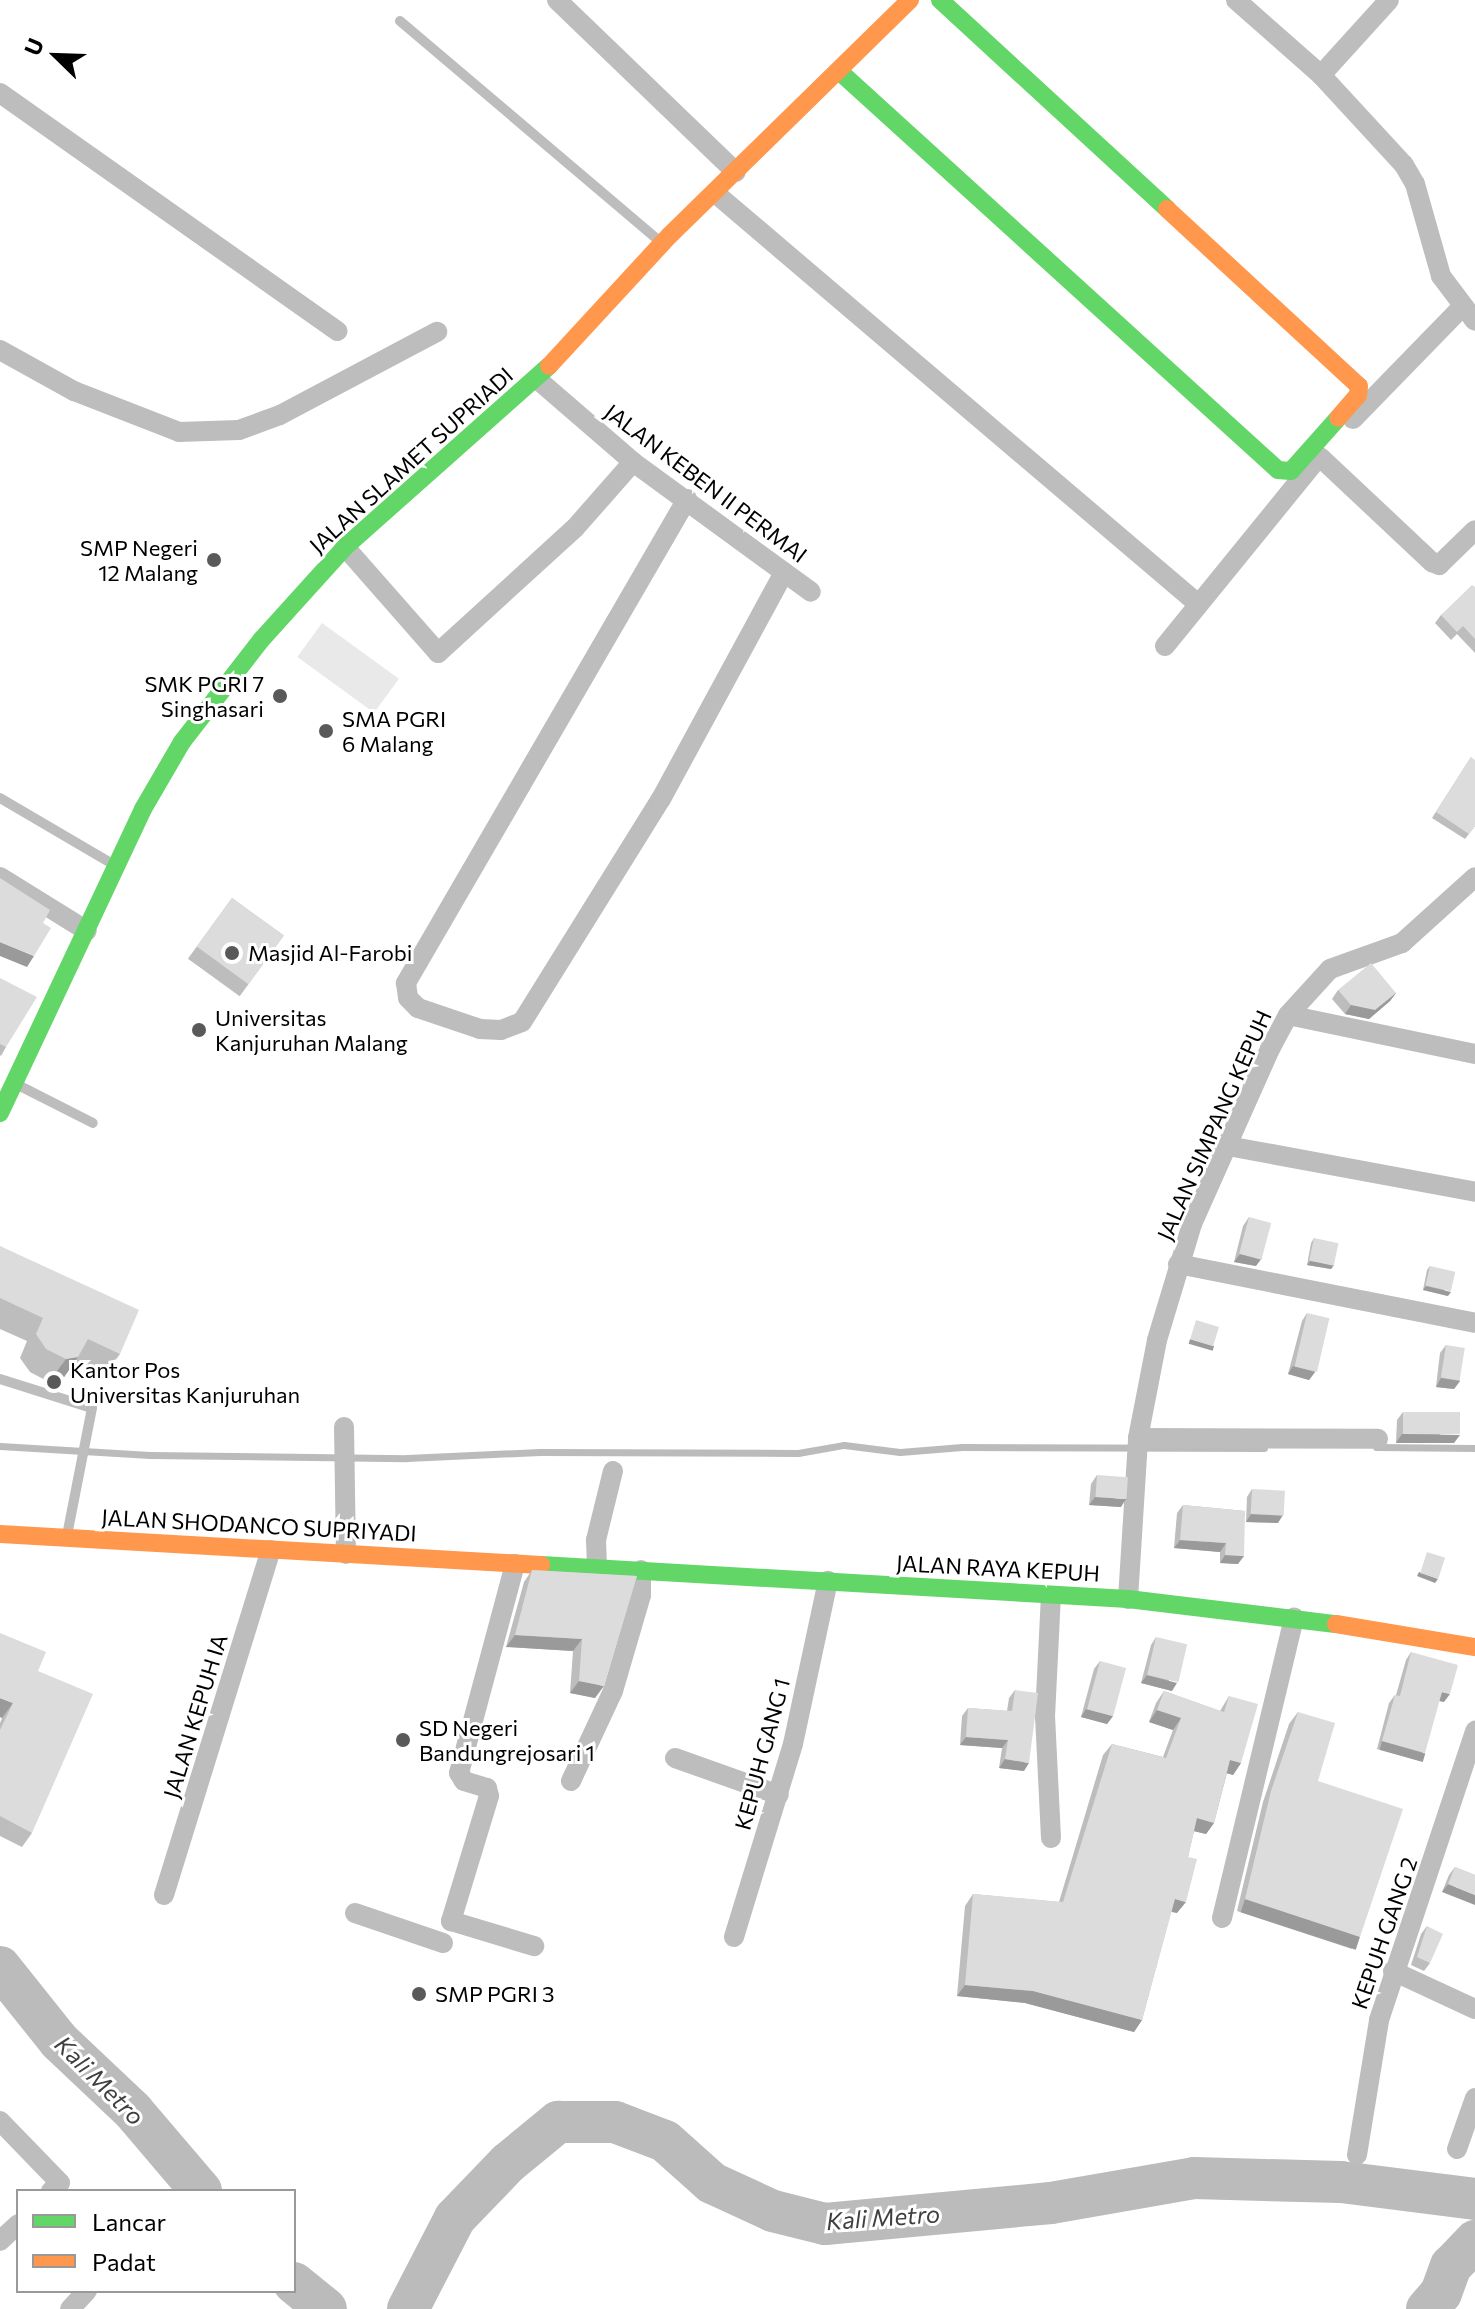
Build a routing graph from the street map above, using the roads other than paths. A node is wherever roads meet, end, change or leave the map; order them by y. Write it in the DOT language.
graph roads {
  1 [pos="557,0"];
  2 [pos="910,0"];
  3 [pos="940,0"];
  4 [pos="1236,0"];
  5 [pos="1389,0"];
  6 [pos="400,21"];
  7 [pos="839,71"];
  8 [pos="1321,75"];
  9 [pos="0,93"];
  10 [pos="736,172"];
  11 [pos="715,193"];
  12 [pos="662,243"];
  13 [pos="1468,314"];
  14 [pos="338,331"];
  15 [pos="437,332"];
  16 [pos="0,350"];
  17 [pos="537,379"];
  18 [pos="1320,457"];
  19 [pos="633,462"];
  20 [pos="687,499"];
  21 [pos="1475,530"];
  22 [pos="345,547"];
  23 [pos="784,572"];
  24 [pos="811,592"];
  25 [pos="1197,603"];
  26 [pos="1165,646"];
  27 [pos="0,798"];
  28 [pos="114,865"];
  29 [pos="0,877"];
  30 [pos="1475,877"];
  31 [pos="87,931"];
  32 [pos="1288,1015"];
  33 [pos="1475,1054"];
  34 [pos="7,1078"];
  35 [pos="0,1113"];
  36 [pos="93,1123"];
  37 [pos="1228,1146"];
  38 [pos="1475,1192"];
  39 [pos="1178,1264"];
  40 [pos="1475,1323"];
  41 [pos="0,1379"];
  42 [pos="344,1427"];
  43 [pos="1378,1439"];
  44 [pos="1138,1440"];
  45 [pos="613,1471"];
  46 [pos="0,1534"];
  47 [pos="67,1538"];
  48 [pos="271,1550"];
  49 [pos="346,1554"];
  50 [pos="515,1564"];
  51 [pos="597,1568"];
  52 [pos="641,1570"];
  53 [pos="828,1581"];
  54 [pos="1051,1596"];
  55 [pos="1128,1599"];
  56 [pos="1294,1617"];
  57 [pos="1475,1647"];
  58 [pos="1475,1731"];
  59 [pos="675,1758"];
  60 [pos="571,1781"];
  61 [pos="779,1795"];
  62 [pos="1051,1838"];
  63 [pos="164,1895"];
  64 [pos="355,1913"];
  65 [pos="1222,1918"];
  66 [pos="451,1921"];
  67 [pos="734,1937"];
  68 [pos="534,1946"];
  69 [pos="1393,1971"];
  70 [pos="1475,2009"];
  71 [pos="1475,2098"];
  72 [pos="0,2121"];
  73 [pos="1457,2149"];
  74 [pos="1357,2155"];
  75 [pos="60,2188"];
  76 [pos="16,2226"];
  77 [pos="0,2241"];
  78 [pos="85,2293"];
  79 [pos="70,2309"];
  1 -- 10 [label="street"];
  2 -- 7 [label="street, JALAN SLAMET SUPRIADI"];
  3 -- 7 [label="street"];
  4 -- 8 [label="street"];
  5 -- 8 [label="street"];
  6 -- 12 [label="lane"];
  7 -- 10 [label="street, JALAN SLAMET SUPRIADI"];
  8 -- 13 [label="street"];
  9 -- 14 [label="street"];
  10 -- 11 [label="street, JALAN SLAMET SUPRIADI"];
  11 -- 12 [label="street, JALAN SLAMET SUPRIADI"];
  11 -- 25 [label="street"];
  12 -- 17 [label="street, JALAN SLAMET SUPRIADI"];
  13 -- 18 [label="street"];
  15 -- 16 [label="street"];
  17 -- 19 [label="street, JALAN KEBEN II PERMAI"];
  17 -- 22 [label="street, JALAN SLAMET SUPRIADI"];
  18 -- 21 [label="street"];
  18 -- 25 [label="street"];
  19 -- 20 [label="street, JALAN KEBEN II PERMAI"];
  19 -- 22 [label="street"];
  20 -- 23 [label="street, JALAN KEBEN II PERMAI"];
  20 -- 23 [label="street"];
  22 -- 28 [label="street, JALAN SLAMET SUPRIADI"];
  23 -- 24 [label="street, JALAN KEBEN II PERMAI"];
  25 -- 26 [label="street"];
  27 -- 28 [label="lane"];
  28 -- 31 [label="street, JALAN SLAMET SUPRIADI"];
  29 -- 31 [label="street"];
  30 -- 32 [label="street, JALAN SIMPANG KEPUH"];
  31 -- 34 [label="street, JALAN SLAMET SUPRIADI"];
  32 -- 33 [label="street"];
  32 -- 37 [label="street, JALAN SIMPANG KEPUH"];
  34 -- 35 [label="street, JALAN SLAMET SUPRIADI"];
  34 -- 36 [label="lane"];
  37 -- 38 [label="street"];
  37 -- 39 [label="street, JALAN SIMPANG KEPUH"];
  39 -- 40 [label="street"];
  39 -- 44 [label="street, JALAN SIMPANG KEPUH"];
  41 -- 47 [label="lane"];
  42 -- 49 [label="street"];
  43 -- 44 [label="street"];
  44 -- 55 [label="street, JALAN SIMPANG KEPUH"];
  45 -- 51 [label="street"];
  46 -- 47 [label="street, JALAN SHODANCO SUPRIYADI"];
  47 -- 48 [label="street, JALAN SHODANCO SUPRIYADI"];
  48 -- 49 [label="street, JALAN SHODANCO SUPRIYADI"];
  48 -- 63 [label="street, JALAN KEPUH IA"];
  49 -- 50 [label="street, JALAN SHODANCO SUPRIYADI"];
  50 -- 51 [label="street, JALAN RAYA KEPUH"];
  50 -- 66 [label="street"];
  51 -- 52 [label="street, JALAN RAYA KEPUH"];
  52 -- 53 [label="street, JALAN RAYA KEPUH"];
  52 -- 60 [label="street"];
  53 -- 54 [label="street, JALAN RAYA KEPUH"];
  53 -- 61 [label="street, KEPUH GANG 1"];
  54 -- 55 [label="street, JALAN RAYA KEPUH"];
  54 -- 62 [label="street"];
  55 -- 56 [label="street, JALAN RAYA KEPUH"];
  56 -- 57 [label="street, JALAN RAYA KEPUH"];
  56 -- 65 [label="street"];
  58 -- 69 [label="street, KEPUH GANG 2"];
  59 -- 61 [label="street"];
  61 -- 67 [label="street, KEPUH GANG 1"];
  64 -- 66 [label="street"];
  66 -- 68 [label="street"];
  69 -- 70 [label="street"];
  69 -- 74 [label="street, KEPUH GANG 2"];
  71 -- 73 [label="street"];
  72 -- 75 [label="street"];
  76 -- 77 [label="street"];
  78 -- 79 [label="street"];
}
